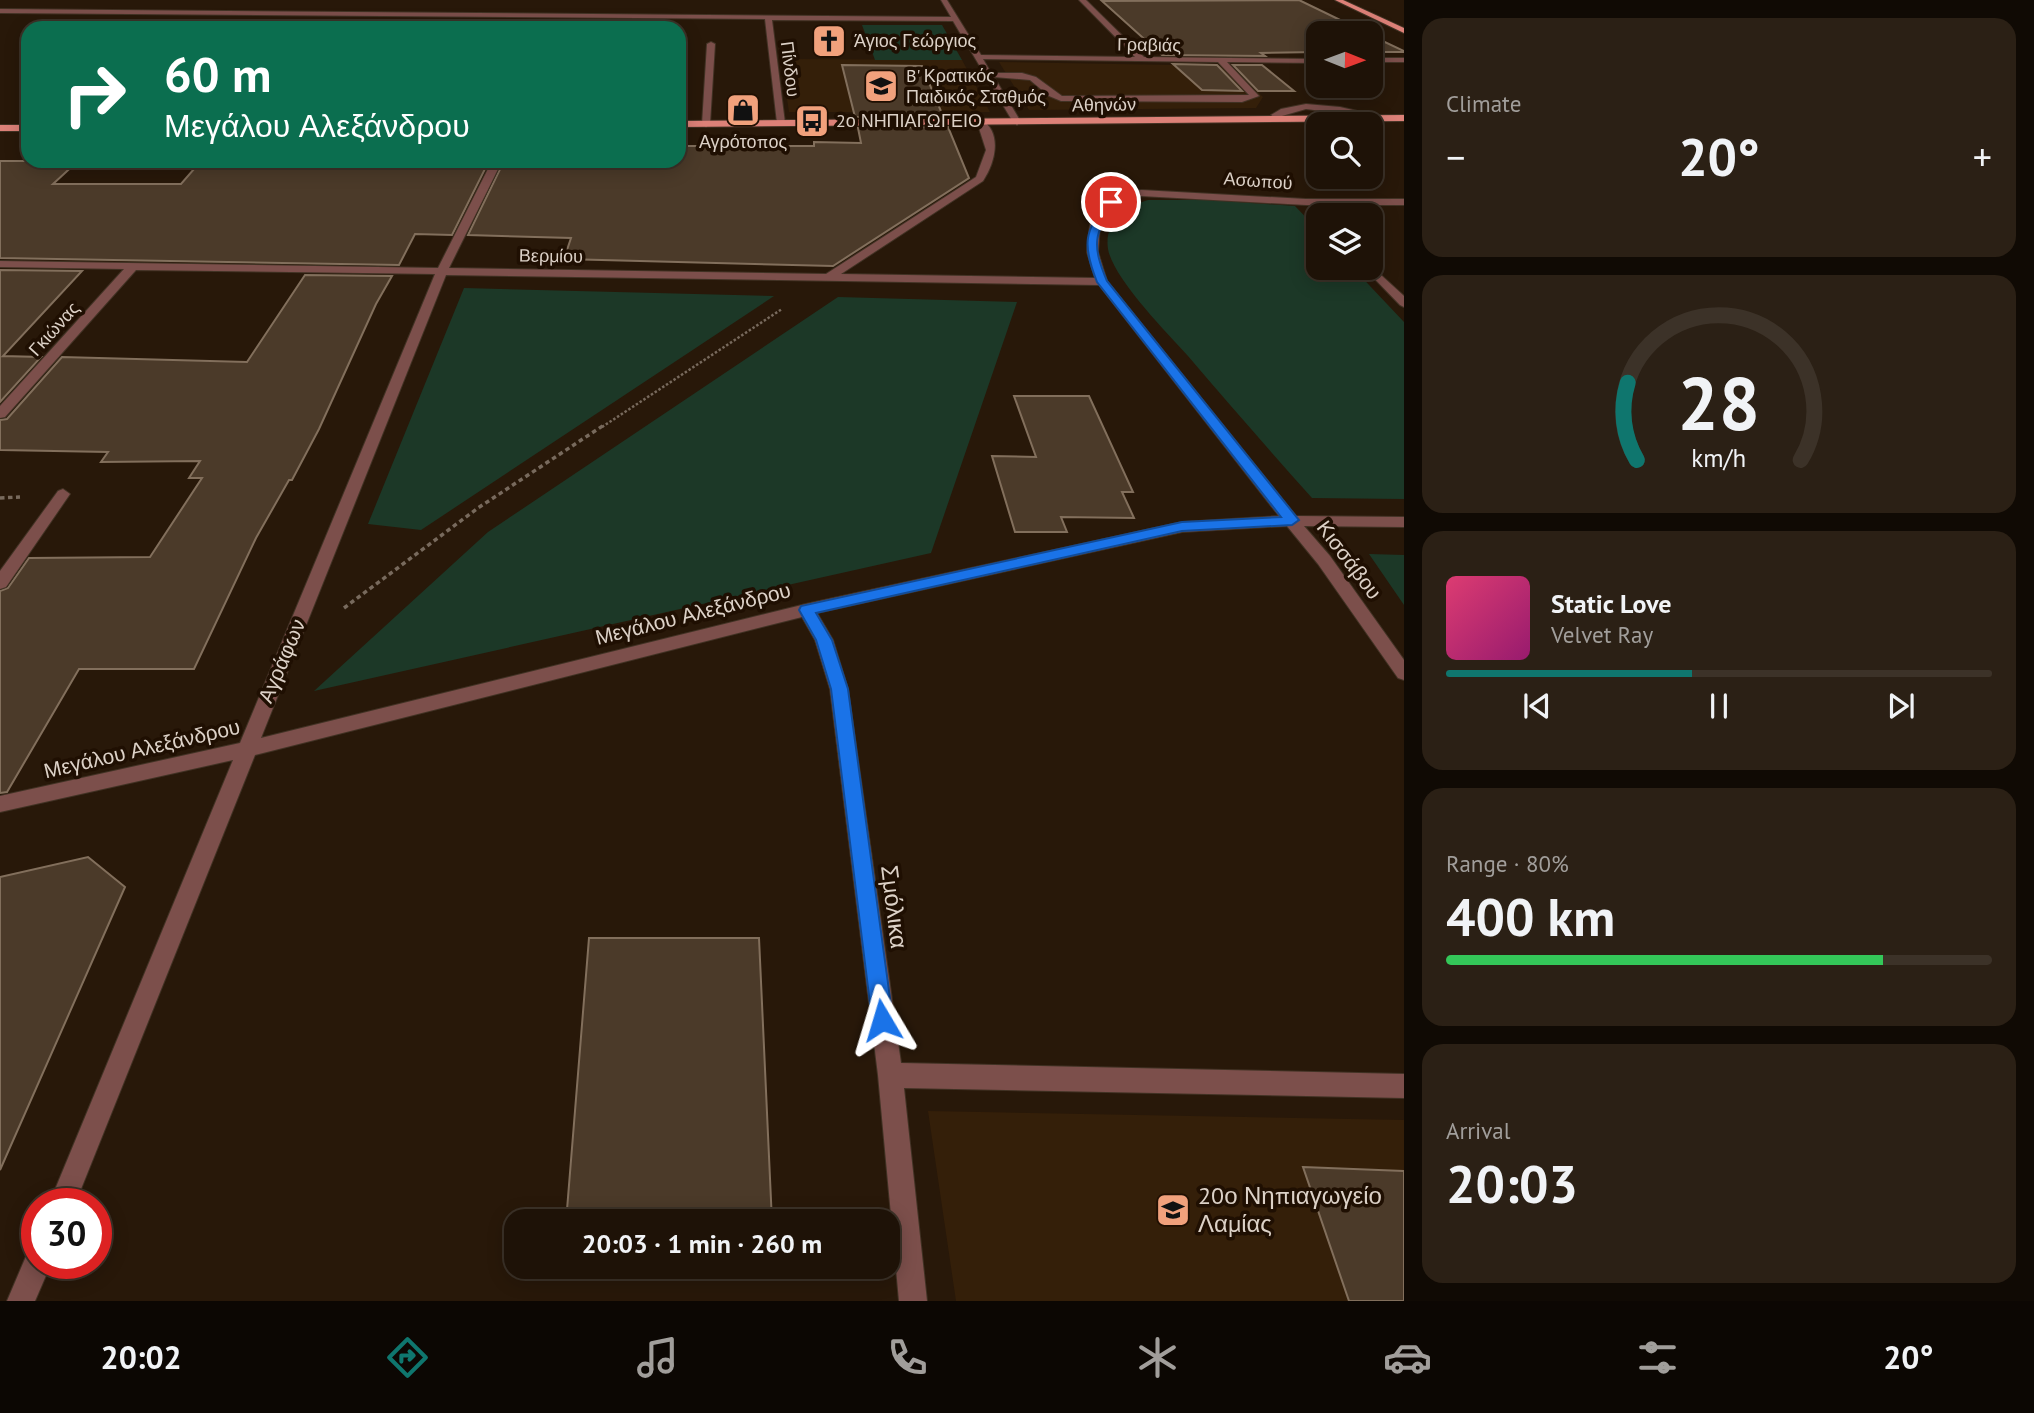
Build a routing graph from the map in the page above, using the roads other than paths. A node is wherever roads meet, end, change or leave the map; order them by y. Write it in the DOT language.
graph roads {
  1 [pos="138,0"];
  2 [pos="944,0"];
  3 [pos="1082,0"];
  4 [pos="1338,0"];
  5 [pos="319,7"];
  6 [pos="0,11"];
  7 [pos="117,13"];
  8 [pos="261,14"];
  9 [pos="312,14"];
  10 [pos="768,18"];
  11 [pos="956,19"];
  12 [pos="254,21"];
  13 [pos="1404,31"];
  14 [pos="711,44"];
  15 [pos="980,57"];
  16 [pos="1383,60"];
  17 [pos="1404,60"];
  18 [pos="1144,61"];
  19 [pos="1222,61"];
  20 [pos="1306,61"];
  21 [pos="991,75"];
  22 [pos="1081,110"];
  23 [pos="1356,112"];
  24 [pos="1275,115"];
  25 [pos="1404,118"];
  26 [pos="981,122"];
  27 [pos="1017,122"];
  28 [pos="781,123"];
  29 [pos="686,124"];
  30 [pos="706,124"];
  31 [pos="0,128"];
  32 [pos="21,128"];
  33 [pos="494,168"];
  34 [pos="1306,201"];
  35 [pos="1111,202"];
  36 [pos="1404,202"];
  37 [pos="0,264"];
  38 [pos="133,267"];
  39 [pos="442,271"];
  40 [pos="829,278"];
  41 [pos="1382,280"];
  42 [pos="1102,282"];
  43 [pos="1404,303"];
  44 [pos="0,414"];
  45 [pos="63,494"];
  46 [pos="1292,520"];
  47 [pos="1404,522"];
  48 [pos="0,583"];
  49 [pos="806,610"];
  50 [pos="1404,673"];
  51 [pos="246,748"];
  52 [pos="0,804"];
  53 [pos="890,1075"];
  54 [pos="1404,1086"];
  55 [pos="68,1188"];
  56 [pos="31,1279"];
  57 [pos="22,1301"];
  58 [pos="913,1301"];
  1 -- 7 [label="street"];
  2 -- 11 [label="street"];
  3 -- 18 [label="street"];
  4 -- 13 [label="main road"];
  5 -- 9 [label="street"];
  6 -- 7 [label="street"];
  7 -- 8 [label="street"];
  8 -- 9 [label="street"];
  8 -- 12 [label="street"];
  9 -- 10 [label="street"];
  10 -- 11 [label="street"];
  10 -- 28 [label="street, Πίνδου"];
  11 -- 15 [label="street"];
  14 -- 30 [label="street"];
  15 -- 18 [label="street, Γραβιάς"];
  15 -- 21 [label="street"];
  16 -- 17 [label="street"];
  18 -- 19 [label="street, Γραβιάς"];
  19 -- 20 [label="street, Γραβιάς"];
  19 -- 22 [label="street"];
  21 -- 22 [label="street"];
  21 -- 27 [label="street"];
  22 -- 25 [label="main road, Αθηνών"];
  22 -- 27 [label="main road, Αθηνών"];
  23 -- 24 [label="street"];
  26 -- 27 [label="main road, Αθηνών"];
  26 -- 28 [label="main road, Αθηνών"];
  26 -- 40 [label="street"];
  28 -- 30 [label="main road, Αθηνών"];
  29 -- 30 [label="main road, Αθηνών"];
  31 -- 32 [label="main road"];
  33 -- 39 [label="street, Αγράφων"];
  34 -- 35 [label="street, Ασωπού"];
  34 -- 36 [label="street, Ασωπού"];
  35 -- 42 [label="street, Κισσάβου"];
  37 -- 38 [label="street, Βερμίου"];
  38 -- 39 [label="street, Βερμίου"];
  38 -- 44 [label="street, Γκιώνας"];
  39 -- 40 [label="street, Βερμίου"];
  39 -- 51 [label="street, Αγράφων"];
  40 -- 42 [label="street, Βερμίου"];
  41 -- 43 [label="street"];
  42 -- 46 [label="street, Κισσάβου"];
  45 -- 48 [label="street"];
  46 -- 47 [label="street, Μεγάλου Αλεξάνδρου"];
  46 -- 49 [label="street, Μεγάλου Αλεξάνδρου"];
  46 -- 50 [label="street, Κισσάβου"];
  49 -- 51 [label="street, Μεγάλου Αλεξάνδρου"];
  49 -- 53 [label="street, Σμόλικα"];
  51 -- 52 [label="street, Μεγάλου Αλεξάνδρου"];
  51 -- 55 [label="street, Αγράφων"];
  53 -- 54 [label="street"];
  53 -- 58 [label="street, Σμόλικα"];
  56 -- 57 [label="street"];
}
